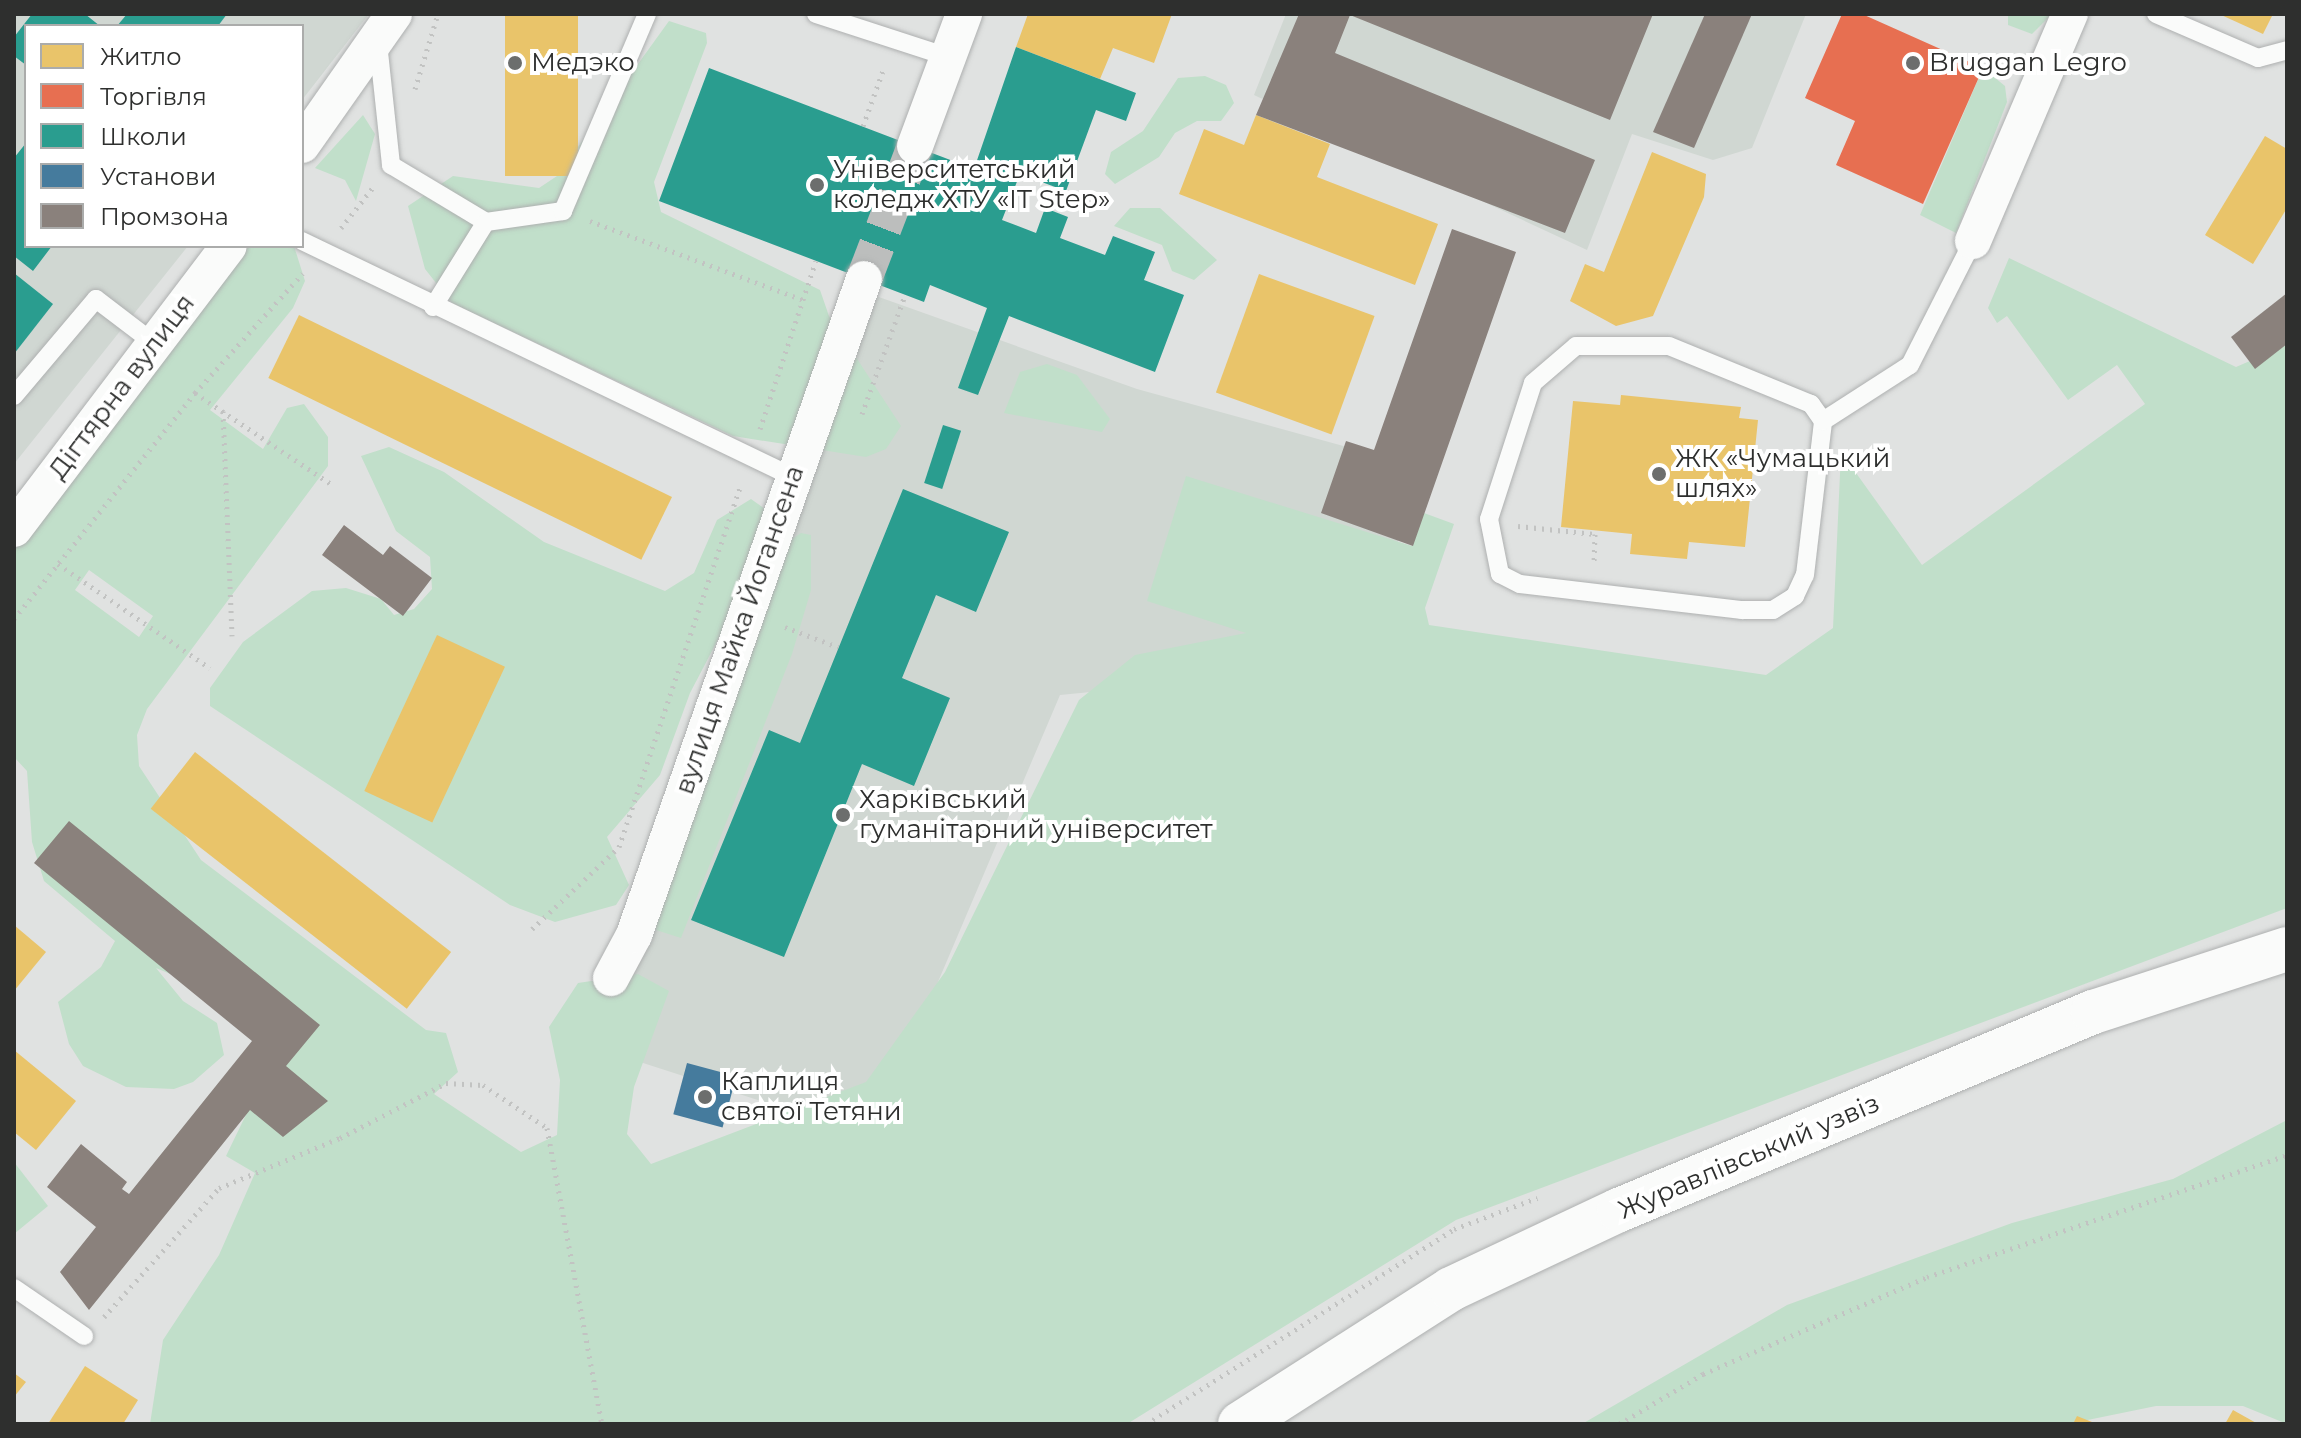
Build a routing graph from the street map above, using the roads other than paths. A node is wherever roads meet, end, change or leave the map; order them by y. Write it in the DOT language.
graph roads {
  1 [pos="647,14"];
  2 [pos="816,14"];
  3 [pos="964,14"];
  4 [pos="2070,14"];
  5 [pos="2156,14"];
  6 [pos="386,26"];
  7 [pos="2287,50"];
  8 [pos="948,57"];
  9 [pos="304,142"];
  10 [pos="915,146"];
  11 [pos="486,222"];
  12 [pos="1973,241"];
  13 [pos="304,242"];
  14 [pos="227,248"];
  15 [pos="864,279"];
  16 [pos="433,307"];
  17 [pos="155,344"];
  18 [pos="14,396"];
  19 [pos="1823,421"];
  20 [pos="793,477"];
  21 [pos="14,529"];
  22 [pos="2287,949"];
  23 [pos="611,978"];
  24 [pos="14,1288"];
  25 [pos="84,1336"];
  26 [pos="1240,1424"];
  1 -- 11 [label="lane"];
  2 -- 8 [label="lane"];
  3 -- 8 [label="street"];
  4 -- 12 [label="street"];
  5 -- 7 [label="lane"];
  6 -- 9 [label="street"];
  6 -- 11 [label="lane"];
  8 -- 10 [label="street"];
  11 -- 16 [label="lane"];
  12 -- 19 [label="lane"];
  13 -- 16 [label="lane"];
  14 -- 17 [label="street, Дігтярна вулиця"];
  15 -- 20 [label="street, вулиця Майка Йогансена"];
  16 -- 20 [label="lane"];
  17 -- 18 [label="lane"];
  17 -- 21 [label="street, Дігтярна вулиця"];
  19 -- 19 [label="lane"];
  20 -- 23 [label="street, вулиця Майка Йогансена"];
  22 -- 26 [label="main road, Журавлівський узвіз"];
  24 -- 25 [label="lane"];
}
